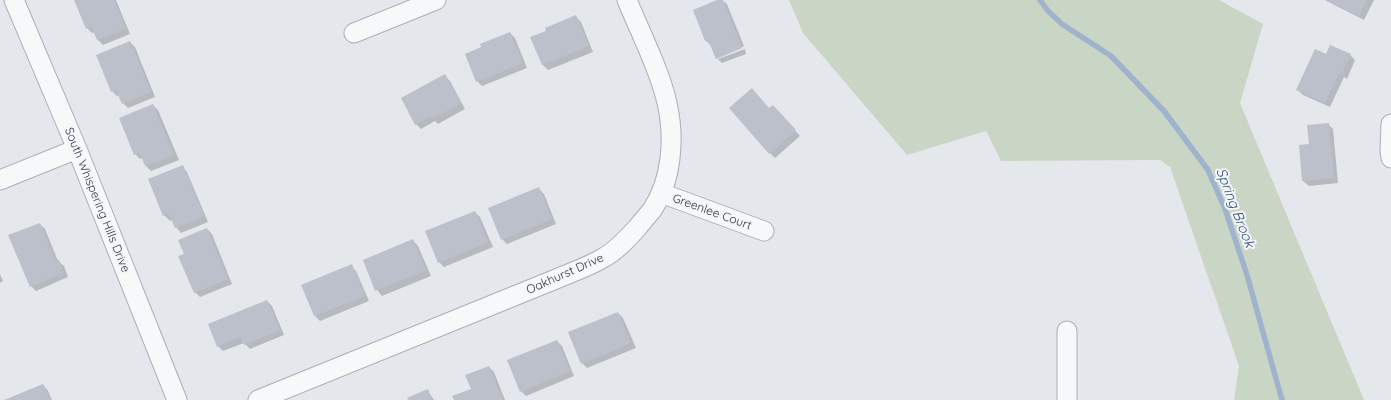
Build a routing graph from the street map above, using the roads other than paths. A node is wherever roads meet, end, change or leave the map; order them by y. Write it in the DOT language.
graph roads {
  1 [pos="14,0"];
  2 [pos="436,0"];
  3 [pos="627,0"];
  4 [pos="354,33"];
  5 [pos="1391,124"];
  6 [pos="77,149"];
  7 [pos="1391,158"];
  8 [pos="0,180"];
  9 [pos="661,193"];
  10 [pos="764,231"];
  11 [pos="1067,331"];
  12 [pos="177,400"];
  13 [pos="258,400"];
  14 [pos="1067,400"];
  1 -- 6 [label="street, South Whispering Hills Drive"];
  2 -- 4 [label="street"];
  3 -- 9 [label="street, Oakhurst Drive"];
  5 -- 7 [label="street"];
  6 -- 8 [label="street"];
  6 -- 12 [label="street, South Whispering Hills Drive"];
  9 -- 10 [label="street, Greenlee Court"];
  9 -- 13 [label="street, Oakhurst Drive"];
  11 -- 14 [label="street"];
}
